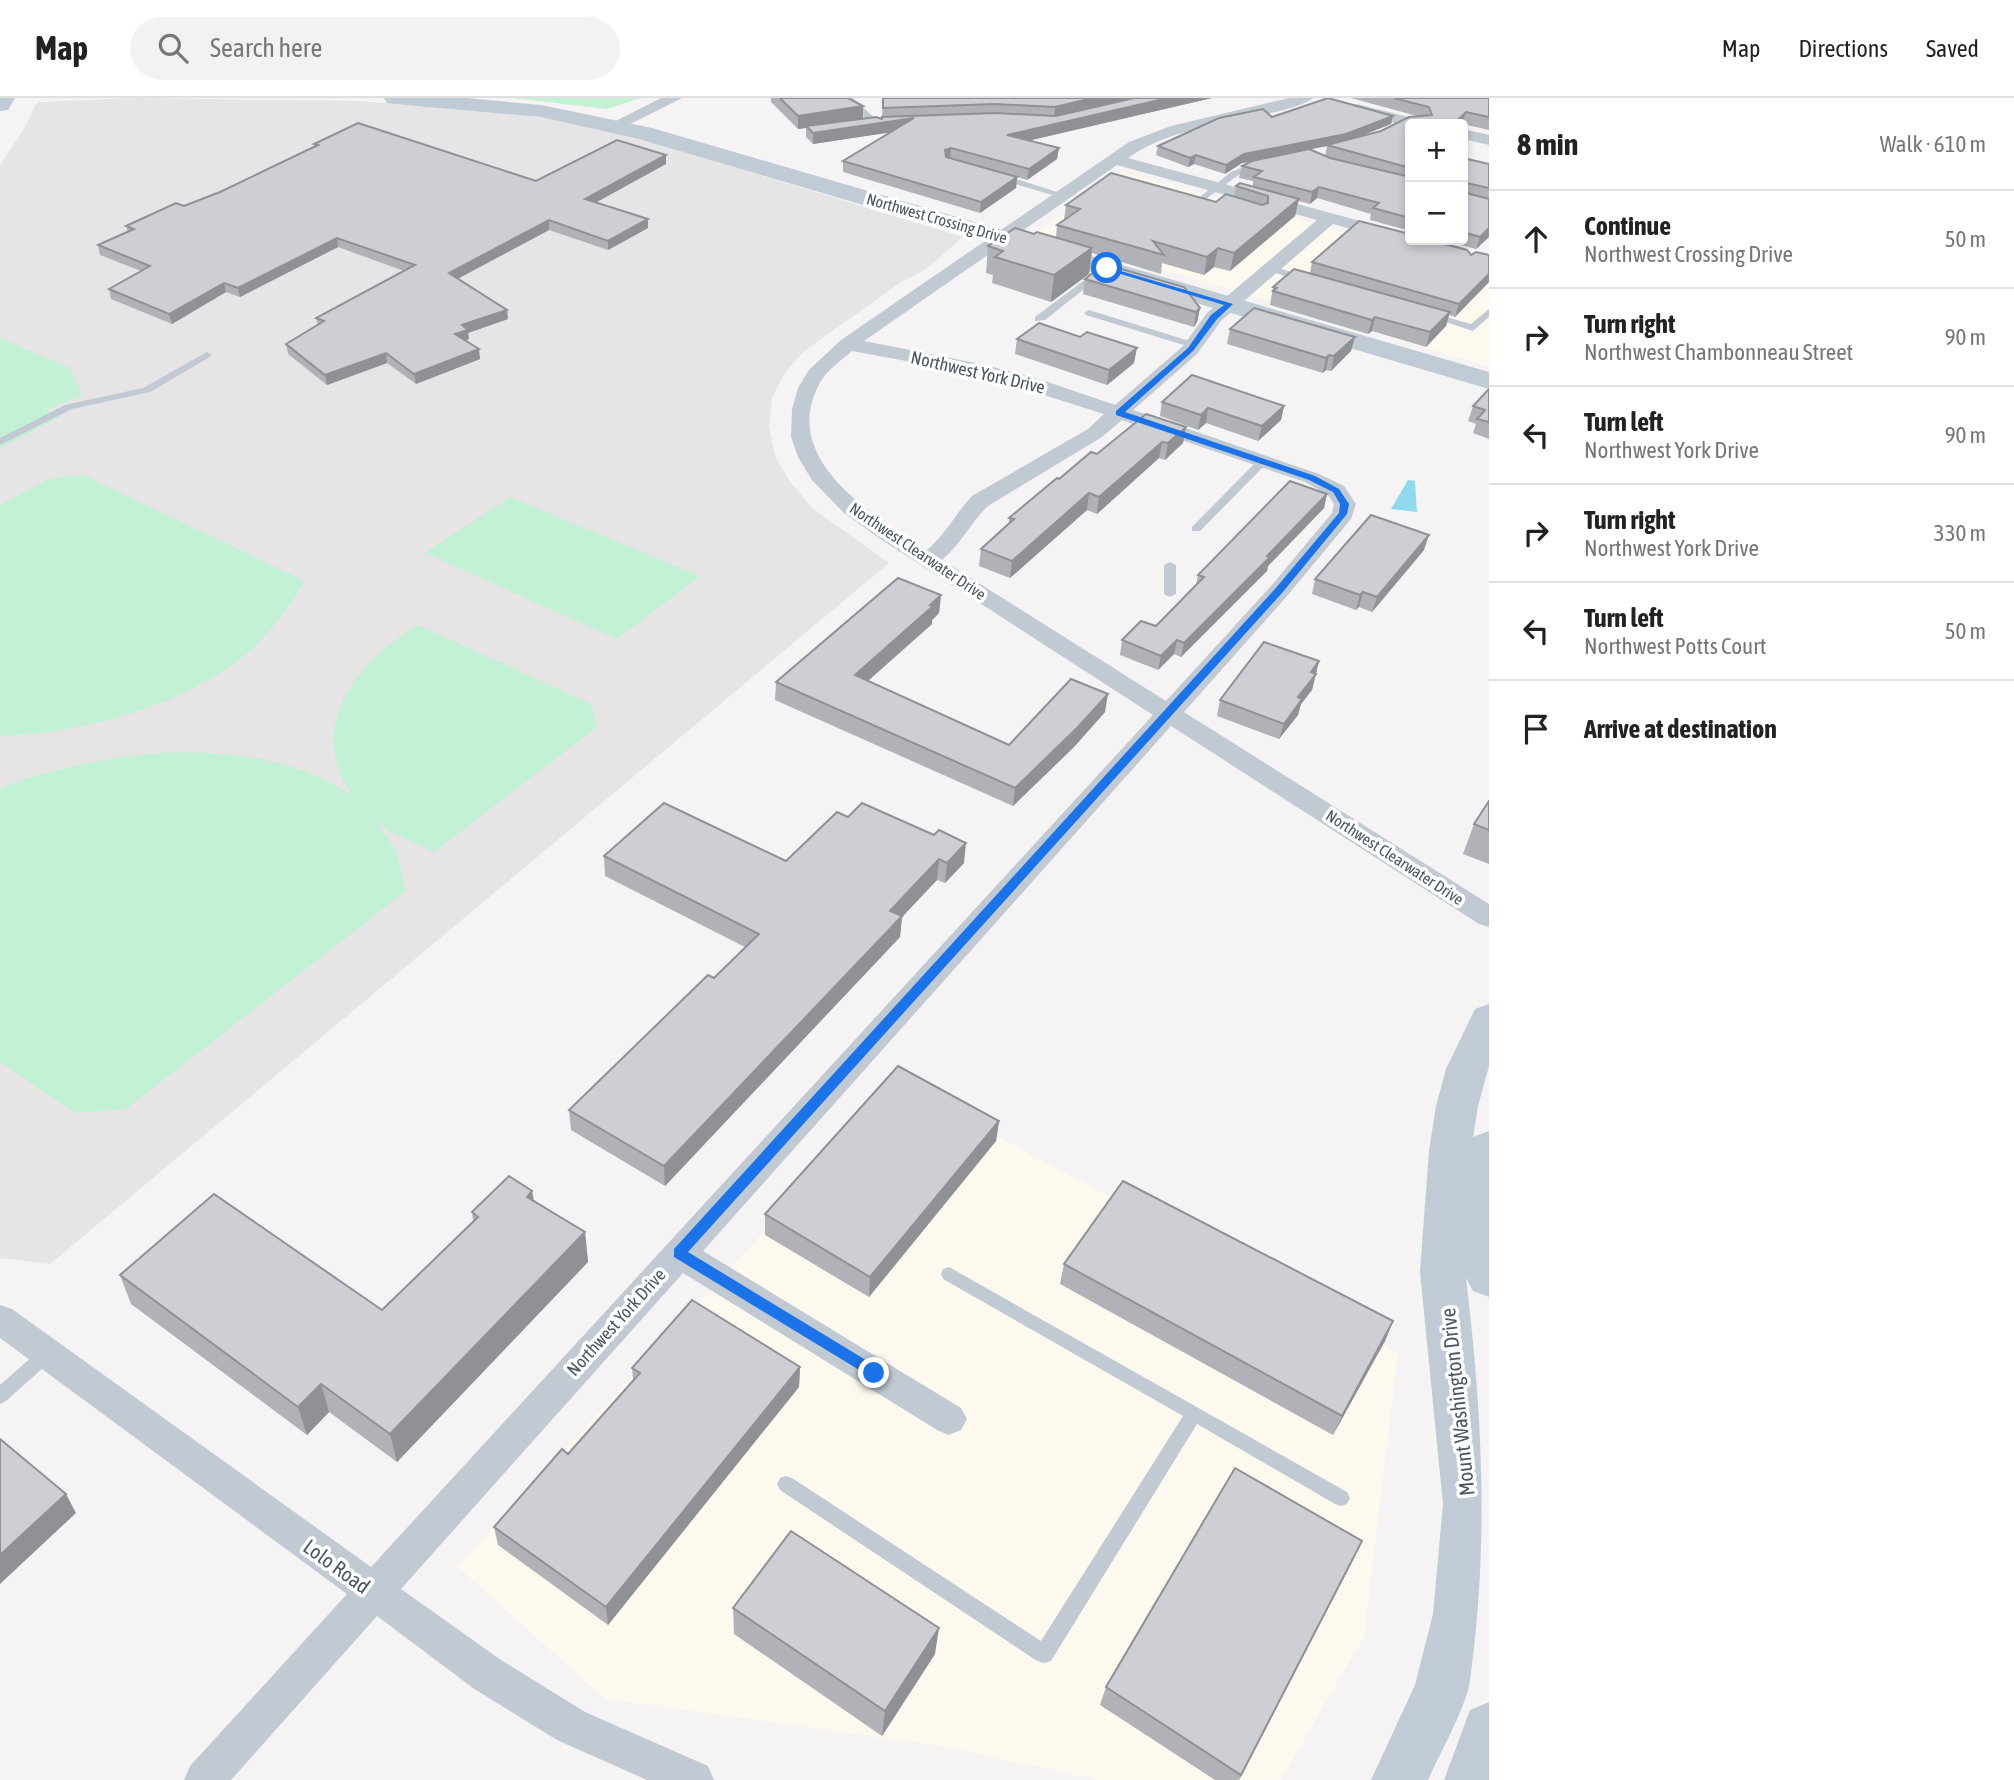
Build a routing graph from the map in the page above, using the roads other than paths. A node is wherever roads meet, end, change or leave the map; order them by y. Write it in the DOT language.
graph roads {
  1 [pos="4,98"];
  2 [pos="395,98"];
  3 [pos="674,98"];
  4 [pos="849,98"];
  5 [pos="1305,98"];
  6 [pos="1339,104"];
  7 [pos="0,105"];
  8 [pos="888,122"];
  9 [pos="875,123"];
  10 [pos="863,124"];
  11 [pos="1405,124"];
  12 [pos="615,125"];
  13 [pos="1468,135"];
  14 [pos="1489,140"];
  15 [pos="1114,159"];
  16 [pos="1262,163"];
  17 [pos="989,174"];
  18 [pos="1217,187"];
  19 [pos="1062,195"];
  20 [pos="1189,197"];
  21 [pos="1200,200"];
  22 [pos="1223,207"];
  23 [pos="1330,218"];
  24 [pos="1002,237"];
  25 [pos="1405,239"];
  26 [pos="1107,268"];
  27 [pos="1271,269"];
  28 [pos="1320,283"];
  29 [pos="1229,304"];
  30 [pos="1489,312"];
  31 [pos="1089,313"];
  32 [pos="1422,313"];
  33 [pos="1038,319"];
  34 [pos="848,344"];
  35 [pos="1193,345"];
  36 [pos="207,355"];
  37 [pos="1483,381"];
  38 [pos="1119,413"];
  39 [pos="0,442"];
  40 [pos="1264,460"];
  41 [pos="1196,529"];
  42 [pos="929,561"];
  43 [pos="1170,565"];
  44 [pos="1170,594"];
  45 [pos="1168,713"];
  46 [pos="1489,918"];
  47 [pos="1489,1019"];
  48 [pos="1489,1148"];
  49 [pos="678,1253"];
  50 [pos="949,1274"];
  51 [pos="1489,1278"];
  52 [pos="0,1319"];
  53 [pos="47,1354"];
  54 [pos="0,1396"];
  55 [pos="1194,1413"];
  56 [pos="949,1419"];
  57 [pos="786,1484"];
  58 [pos="1341,1498"];
  59 [pos="372,1592"];
  60 [pos="1489,1729"];
  61 [pos="204,1780"];
  62 [pos="694,1780"];
  63 [pos="1399,1780"];
  64 [pos="1472,1780"];
  1 -- 7 [label="street"];
  2 -- 12 [label="street, Northwest Crossing Drive"];
  3 -- 12 [label="street"];
  4 -- 9 [label="lane"];
  5 -- 15 [label="street, Northwest Clearwater Drive"];
  6 -- 11 [label="street"];
  8 -- 9 [label="lane"];
  9 -- 10 [label="lane"];
  12 -- 24 [label="street, Northwest Crossing Drive"];
  13 -- 14 [label="street"];
  15 -- 18 [label="street"];
  15 -- 19 [label="street, Northwest Clearwater Drive"];
  16 -- 18 [label="lane"];
  17 -- 19 [label="lane"];
  18 -- 21 [label="lane"];
  18 -- 23 [label="street"];
  19 -- 24 [label="street, Northwest Clearwater Drive"];
  20 -- 21 [label="lane"];
  21 -- 22 [label="lane"];
  23 -- 25 [label="street"];
  23 -- 27 [label="street"];
  24 -- 26 [label="street, Northwest Crossing Drive"];
  24 -- 34 [label="street, Northwest Clearwater Drive"];
  26 -- 29 [label="street, Northwest Crossing Drive"];
  26 -- 33 [label="lane"];
  27 -- 28 [label="lane"];
  27 -- 29 [label="street"];
  29 -- 35 [label="street"];
  29 -- 37 [label="street, Northwest Crossing Drive"];
  30 -- 32 [label="lane"];
  31 -- 35 [label="lane"];
  34 -- 38 [label="street, Northwest York Drive"];
  34 -- 42 [label="street, Northwest Clearwater Drive"];
  35 -- 38 [label="street"];
  36 -- 39 [label="lane"];
  38 -- 40 [label="street, Northwest York Drive"];
  38 -- 42 [label="street"];
  40 -- 41 [label="lane"];
  40 -- 45 [label="street, Northwest York Drive"];
  42 -- 45 [label="street, Northwest Clearwater Drive"];
  43 -- 44 [label="lane"];
  45 -- 46 [label="street, Northwest Clearwater Drive"];
  45 -- 49 [label="street, Northwest York Drive"];
  47 -- 63 [label="street, Mount Washington Drive"];
  48 -- 51 [label="street"];
  49 -- 56 [label="street"];
  49 -- 59 [label="street, Northwest York Drive"];
  50 -- 55 [label="lane"];
  52 -- 53 [label="street, Lolo Road"];
  53 -- 54 [label="lane"];
  53 -- 59 [label="street, Lolo Road"];
  55 -- 57 [label="lane"];
  55 -- 58 [label="lane"];
  59 -- 61 [label="street, Northwest York Drive"];
  59 -- 62 [label="street, Lolo Road"];
  60 -- 64 [label="street"];
}
